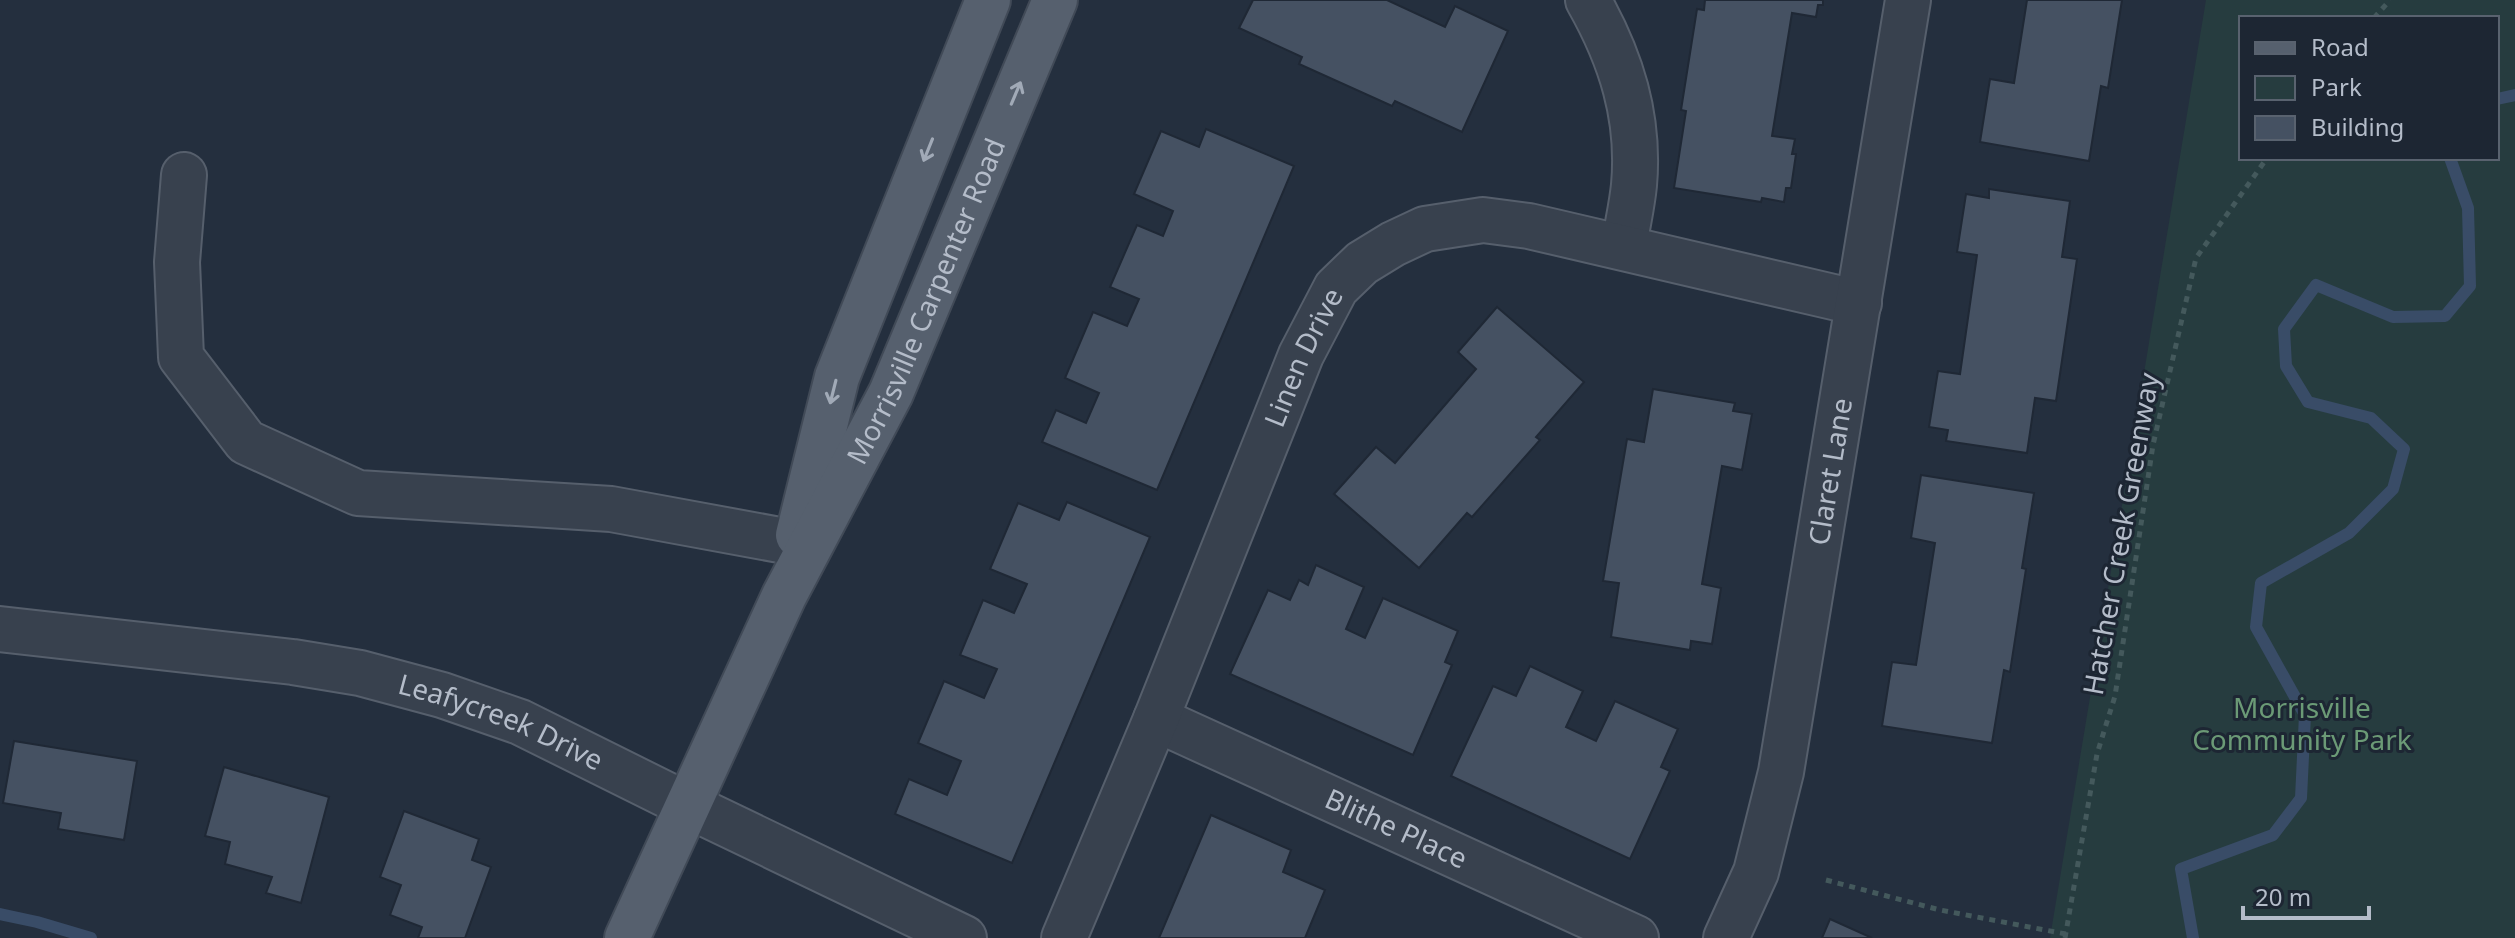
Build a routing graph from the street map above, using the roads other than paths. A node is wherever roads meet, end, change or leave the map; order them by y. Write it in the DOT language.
graph roads {
  1 [pos="988,0"];
  2 [pos="1055,0"];
  3 [pos="1588,0"];
  4 [pos="1908,0"];
  5 [pos="184,175"];
  6 [pos="1624,247"];
  7 [pos="1859,303"];
  8 [pos="796,543"];
  9 [pos="784,596"];
  10 [pos="0,629"];
  11 [pos="1156,719"];
  12 [pos="687,805"];
  13 [pos="627,938"];
  14 [pos="964,938"];
  15 [pos="1064,938"];
  16 [pos="1636,938"];
  17 [pos="1726,938"];
  1 -- 8 [label="main road, Morrisville Carpenter Road, one-way"];
  9 -- 2 [label="main road, Morrisville Carpenter Road, one-way"];
  3 -- 6 [label="street"];
  4 -- 7 [label="street, Claret Lane"];
  5 -- 8 [label="street"];
  6 -- 7 [label="street, Linen Drive"];
  6 -- 11 [label="street, Linen Drive"];
  7 -- 17 [label="street, Claret Lane"];
  8 -- 9 [label="main road, Morrisville Carpenter Road"];
  9 -- 12 [label="main road, Morrisville Carpenter Road"];
  10 -- 12 [label="street, Leafycreek Drive"];
  11 -- 15 [label="street, Linen Drive"];
  11 -- 16 [label="street, Blithe Place"];
  12 -- 13 [label="main road, Morrisville Carpenter Road"];
  12 -- 14 [label="street, Leafycreek Drive"];
}
